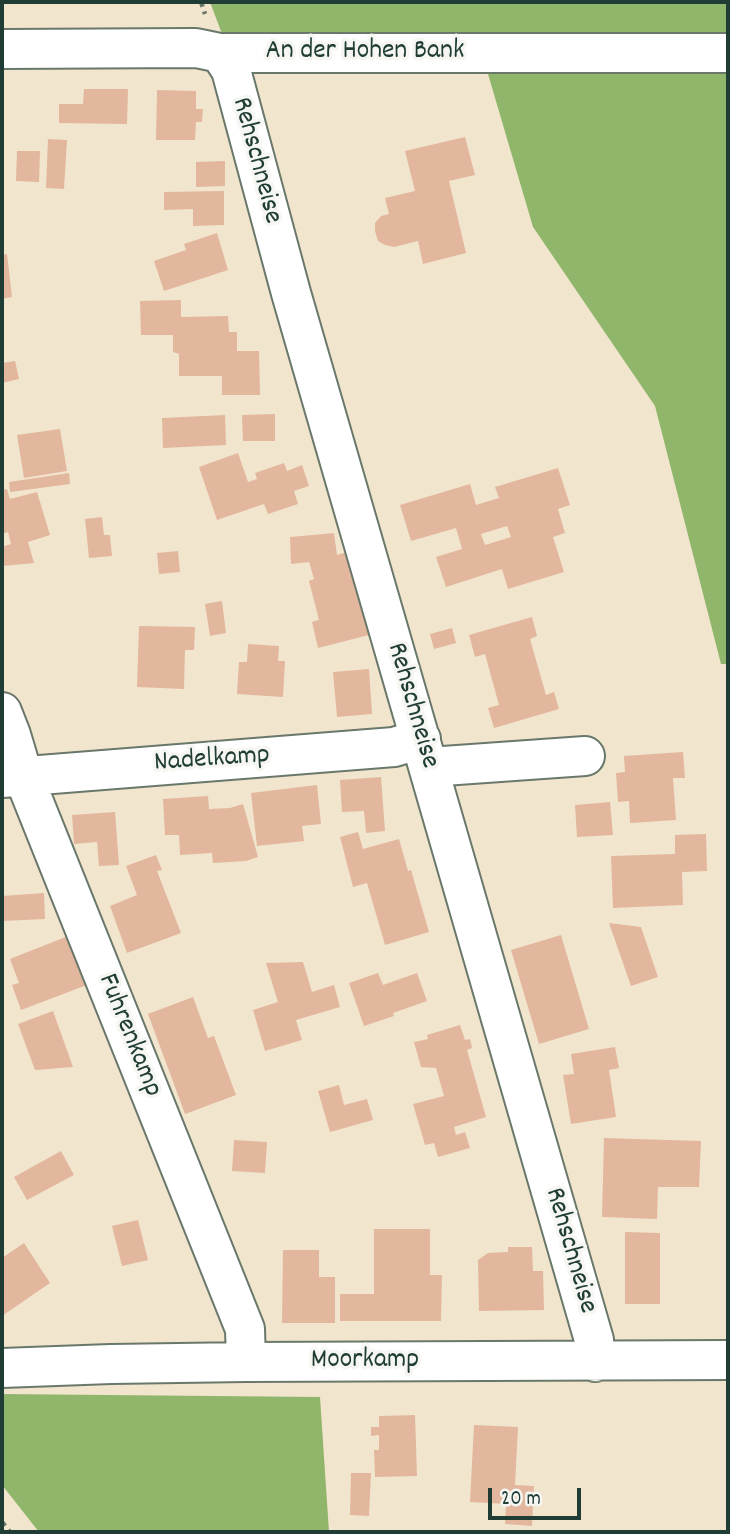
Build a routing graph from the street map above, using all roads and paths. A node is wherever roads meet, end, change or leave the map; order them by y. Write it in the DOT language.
graph roads {
  1 [pos="2,49"];
  2 [pos="220,53"];
  3 [pos="728,53"];
  4 [pos="2,712"];
  5 [pos="425,753"];
  6 [pos="585,756"];
  7 [pos="12,776"];
  8 [pos="728,1360"];
  9 [pos="246,1362"];
  10 [pos="595,1362"];
  11 [pos="2,1368"];
  12 [pos="2,1522"];
  13 [pos="10,1532"];
  1 -- 2 [label="street, An der Hohen Bank"];
  2 -- 3 [label="street, An der Hohen Bank"];
  2 -- 5 [label="street, Rehschneise"];
  4 -- 7 [label="street, Fuhrenkamp"];
  5 -- 6 [label="street, Nadelkamp"];
  5 -- 7 [label="street, Nadelkamp"];
  5 -- 10 [label="street, Rehschneise"];
  7 -- 9 [label="street, Fuhrenkamp"];
  8 -- 10 [label="street, Moorkamp"];
  9 -- 10 [label="street, Moorkamp"];
  9 -- 11 [label="street, Moorkamp"];
  12 -- 13 [label="path"];
}
